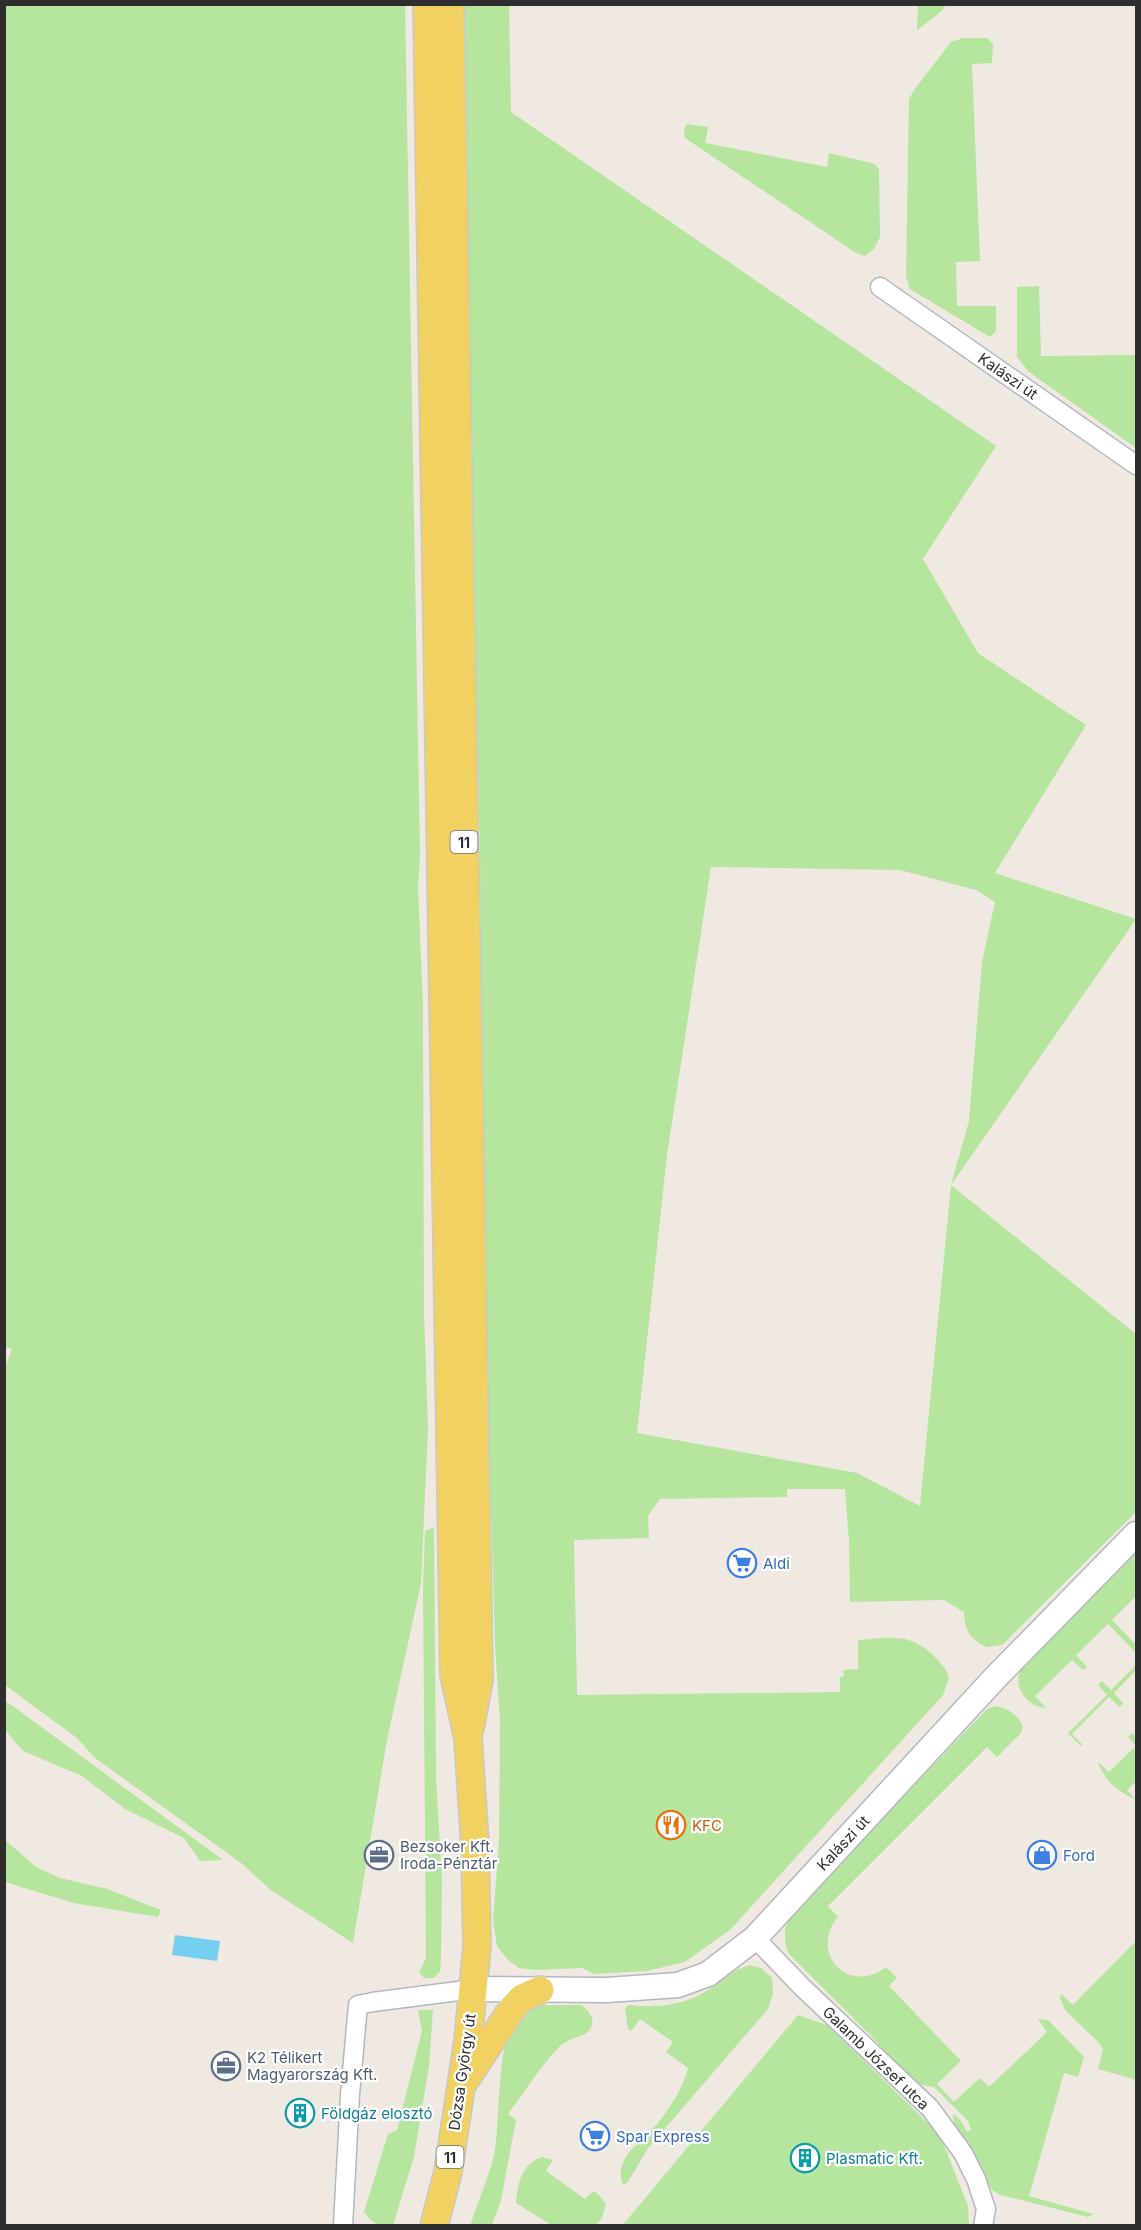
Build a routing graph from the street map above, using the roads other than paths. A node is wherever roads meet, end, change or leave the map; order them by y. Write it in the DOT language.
graph roads {
  1 [pos="427,4"];
  2 [pos="450,4"];
  3 [pos="880,287"];
  4 [pos="1137,465"];
  5 [pos="1137,1534"];
  6 [pos="468,1738"];
  7 [pos="755,1938"];
  8 [pos="474,1989"];
  9 [pos="540,1990"];
  10 [pos="460,2087"];
  11 [pos="343,2226"];
  12 [pos="434,2226"];
  13 [pos="983,2226"];
  1 -- 6 [label="main road, 11"];
  2 -- 6 [label="main road, 11"];
  3 -- 4 [label="street, Kalászi út"];
  5 -- 7 [label="main road, Kalászi út"];
  6 -- 8 [label="main road, 11"];
  7 -- 9 [label="main road, Kalászi út"];
  7 -- 13 [label="street, Galamb József utca"];
  8 -- 9 [label="main road, Kalászi út"];
  8 -- 10 [label="main road, Dózsa György út / 11"];
  8 -- 11 [label="street"];
  9 -- 10 [label="main road"];
  10 -- 12 [label="main road, Dózsa György út / 11"];
}
